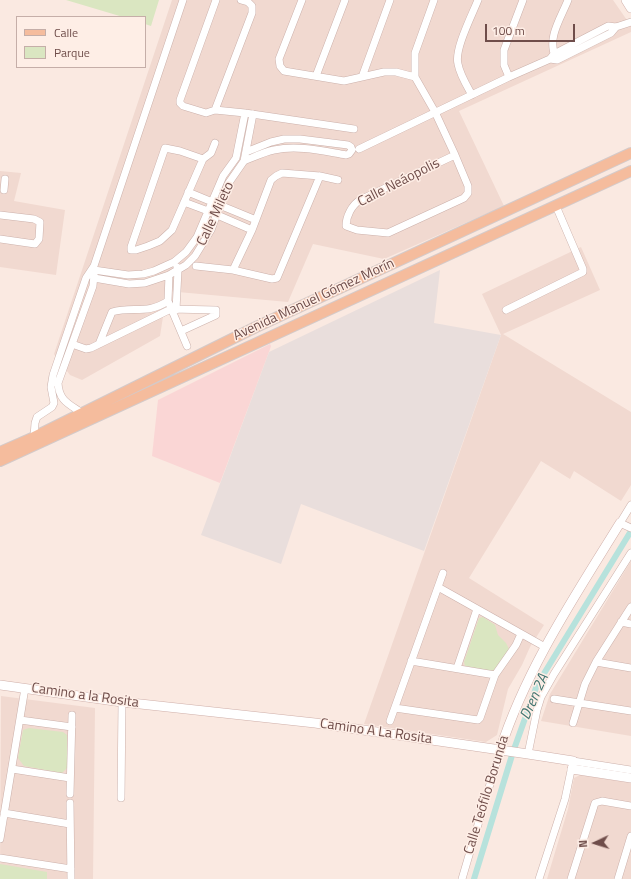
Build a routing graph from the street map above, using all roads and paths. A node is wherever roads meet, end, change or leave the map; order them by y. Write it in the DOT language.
graph roads {
  1 [pos="183,0"];
  2 [pos="216,0"];
  3 [pos="241,0"];
  4 [pos="302,0"];
  5 [pos="345,0"];
  6 [pos="390,0"];
  7 [pos="434,0"];
  8 [pos="478,0"];
  9 [pos="523,0"];
  10 [pos="568,0"];
  11 [pos="626,0"];
  12 [pos="631,8"];
  13 [pos="631,22"];
  14 [pos="554,58"];
  15 [pos="316,76"];
  16 [pos="362,77"];
  17 [pos="415,77"];
  18 [pos="509,77"];
  19 [pos="472,95"];
  20 [pos="215,110"];
  21 [pos="435,112"];
  22 [pos="245,113"];
  23 [pos="253,114"];
  24 [pos="354,129"];
  25 [pos="215,143"];
  26 [pos="359,149"];
  27 [pos="246,152"];
  28 [pos="631,154"];
  29 [pos="455,155"];
  30 [pos="203,159"];
  31 [pos="244,160"];
  32 [pos="631,171"];
  33 [pos="320,176"];
  34 [pos="338,180"];
  35 [pos="188,192"];
  36 [pos="184,202"];
  37 [pos="211,202"];
  38 [pos="220,206"];
  39 [pos="556,206"];
  40 [pos="208,211"];
  41 [pos="217,214"];
  42 [pos="0,215"];
  43 [pos="256,220"];
  44 [pos="252,230"];
  45 [pos="0,240"];
  46 [pos="174,262"];
  47 [pos="196,266"];
  48 [pos="178,270"];
  49 [pos="233,270"];
  50 [pos="94,271"];
  51 [pos="169,275"];
  52 [pos="168,301"];
  53 [pos="174,309"];
  54 [pos="506,310"];
  55 [pos="181,331"];
  56 [pos="72,344"];
  57 [pos="99,344"];
  58 [pos="187,346"];
  59 [pos="84,417"];
  60 [pos="34,437"];
  61 [pos="0,452"];
  62 [pos="0,461"];
  63 [pos="631,505"];
  64 [pos="625,525"];
  65 [pos="631,553"];
  66 [pos="443,573"];
  67 [pos="438,588"];
  68 [pos="631,607"];
  69 [pos="477,609"];
  70 [pos="621,622"];
  71 [pos="631,624"];
  72 [pos="521,634"];
  73 [pos="545,647"];
  74 [pos="411,662"];
  75 [pos="596,662"];
  76 [pos="456,668"];
  77 [pos="631,668"];
  78 [pos="495,675"];
  79 [pos="0,685"];
  80 [pos="25,688"];
  81 [pos="554,699"];
  82 [pos="122,702"];
  83 [pos="579,703"];
  84 [pos="171,707"];
  85 [pos="395,708"];
  86 [pos="631,711"];
  87 [pos="72,715"];
  88 [pos="20,720"];
  89 [pos="390,721"];
  90 [pos="573,723"];
  91 [pos="72,727"];
  92 [pos="504,750"];
  93 [pos="524,753"];
  94 [pos="573,765"];
  95 [pos="12,769"];
  96 [pos="631,770"];
  97 [pos="70,778"];
  98 [pos="631,778"];
  99 [pos="70,794"];
  100 [pos="121,798"];
  101 [pos="70,803"];
  102 [pos="631,806"];
  103 [pos="4,813"];
  104 [pos="70,824"];
  105 [pos="631,836"];
  106 [pos="0,839"];
  107 [pos="0,858"];
  108 [pos="71,869"];
  109 [pos="71,879"];
  110 [pos="462,879"];
  111 [pos="539,879"];
  112 [pos="571,879"];
  113 [pos="618,879"];
  1 -- 50 [label="street"];
  2 -- 20 [label="street"];
  3 -- 20 [label="street"];
  4 -- 15 [label="street"];
  5 -- 15 [label="street"];
  6 -- 16 [label="street"];
  7 -- 17 [label="street"];
  8 -- 19 [label="street"];
  9 -- 18 [label="street"];
  10 -- 14 [label="street"];
  11 -- 12 [label="street"];
  13 -- 14 [label="street"];
  14 -- 18 [label="street"];
  15 -- 16 [label="street"];
  16 -- 17 [label="street"];
  17 -- 21 [label="street"];
  18 -- 19 [label="street"];
  19 -- 21 [label="street"];
  20 -- 22 [label="street"];
  21 -- 26 [label="street"];
  21 -- 29 [label="street"];
  22 -- 23 [label="street"];
  22 -- 37 [label="street, Calle Mileto"];
  23 -- 24 [label="street"];
  23 -- 27 [label="street, Calle Mileto"];
  25 -- 30 [label="street"];
  27 -- 31 [label="street, Calle Mileto"];
  27 -- 31 [label="street"];
  28 -- 59 [label="main road, Avenida Manuel Gómez Morín"];
  29 -- 29 [label="street, Calle Neáopolis"];
  30 -- 35 [label="street"];
  30 -- 36 [label="street"];
  31 -- 38 [label="street, Calle Mileto"];
  32 -- 39 [label="main road, Avenida Manuel Gómez Morín"];
  33 -- 34 [label="street"];
  33 -- 43 [label="street"];
  33 -- 49 [label="street"];
  35 -- 36 [label="street"];
  35 -- 37 [label="street"];
  36 -- 40 [label="street"];
  37 -- 38 [label="street"];
  37 -- 40 [label="street, Calle Mileto"];
  38 -- 41 [label="street, Calle Mileto"];
  38 -- 43 [label="street"];
  39 -- 54 [label="street"];
  39 -- 59 [label="main road, Avenida Manuel Gómez Morín"];
  40 -- 41 [label="street"];
  40 -- 46 [label="street, Calle Mileto"];
  41 -- 44 [label="street"];
  41 -- 48 [label="street, Calle Mileto"];
  42 -- 45 [label="street"];
  43 -- 44 [label="street"];
  44 -- 49 [label="street"];
  46 -- 48 [label="street"];
  46 -- 50 [label="street, Calle Mileto"];
  47 -- 49 [label="street"];
  48 -- 51 [label="street, Calle Mileto"];
  48 -- 53 [label="street"];
  50 -- 51 [label="street, Calle Mileto"];
  50 -- 56 [label="street"];
  50 -- 60 [label="street"];
  51 -- 52 [label="street"];
  52 -- 53 [label="street"];
  52 -- 57 [label="street"];
  53 -- 55 [label="street"];
  53 -- 55 [label="street"];
  53 -- 57 [label="street"];
  55 -- 58 [label="street"];
  56 -- 57 [label="street"];
  56 -- 59 [label="street"];
  59 -- 60 [label="main road, Avenida Manuel Gómez Morín"];
  59 -- 62 [label="main road, Avenida Manuel Gómez Morín"];
  60 -- 61 [label="main road, Avenida Manuel Gómez Morín"];
  63 -- 64 [label="street"];
  64 -- 73 [label="street, Calle Teófilo Borunda"];
  65 -- 93 [label="street, Calle Teófilo Borunda"];
  66 -- 67 [label="street"];
  67 -- 69 [label="street"];
  67 -- 74 [label="street"];
  68 -- 70 [label="street"];
  69 -- 72 [label="street"];
  69 -- 76 [label="street"];
  70 -- 71 [label="street"];
  70 -- 75 [label="street"];
  72 -- 73 [label="street"];
  72 -- 78 [label="street"];
  73 -- 92 [label="street, Calle Teófilo Borunda"];
  74 -- 76 [label="street"];
  74 -- 85 [label="street"];
  75 -- 77 [label="street"];
  75 -- 83 [label="street"];
  76 -- 78 [label="street"];
  78 -- 85 [label="street"];
  79 -- 80 [label="street, Camino a la Rosita"];
  80 -- 82 [label="street, Camino a la Rosita"];
  80 -- 88 [label="street"];
  81 -- 83 [label="street"];
  82 -- 84 [label="street, Camino a la Rosita"];
  82 -- 100 [label="street"];
  83 -- 86 [label="street"];
  83 -- 90 [label="street"];
  84 -- 92 [label="street, Camino A La Rosita"];
  85 -- 89 [label="street"];
  87 -- 91 [label="street"];
  88 -- 91 [label="street"];
  88 -- 95 [label="street"];
  91 -- 97 [label="street"];
  92 -- 93 [label="street, Camino A La Rosita"];
  92 -- 110 [label="street, Calle Teófilo Borunda"];
  93 -- 94 [label="street, Camino A La Rosita"];
  94 -- 96 [label="street"];
  94 -- 98 [label="street, Camino A La Rosita"];
  94 -- 111 [label="street"];
  95 -- 97 [label="street"];
  95 -- 103 [label="street"];
  97 -- 99 [label="street"];
  101 -- 104 [label="street"];
  102 -- 112 [label="street"];
  103 -- 104 [label="street"];
  103 -- 106 [label="street"];
  104 -- 108 [label="street"];
  105 -- 113 [label="street"];
  107 -- 108 [label="street"];
  108 -- 109 [label="street"];
}
